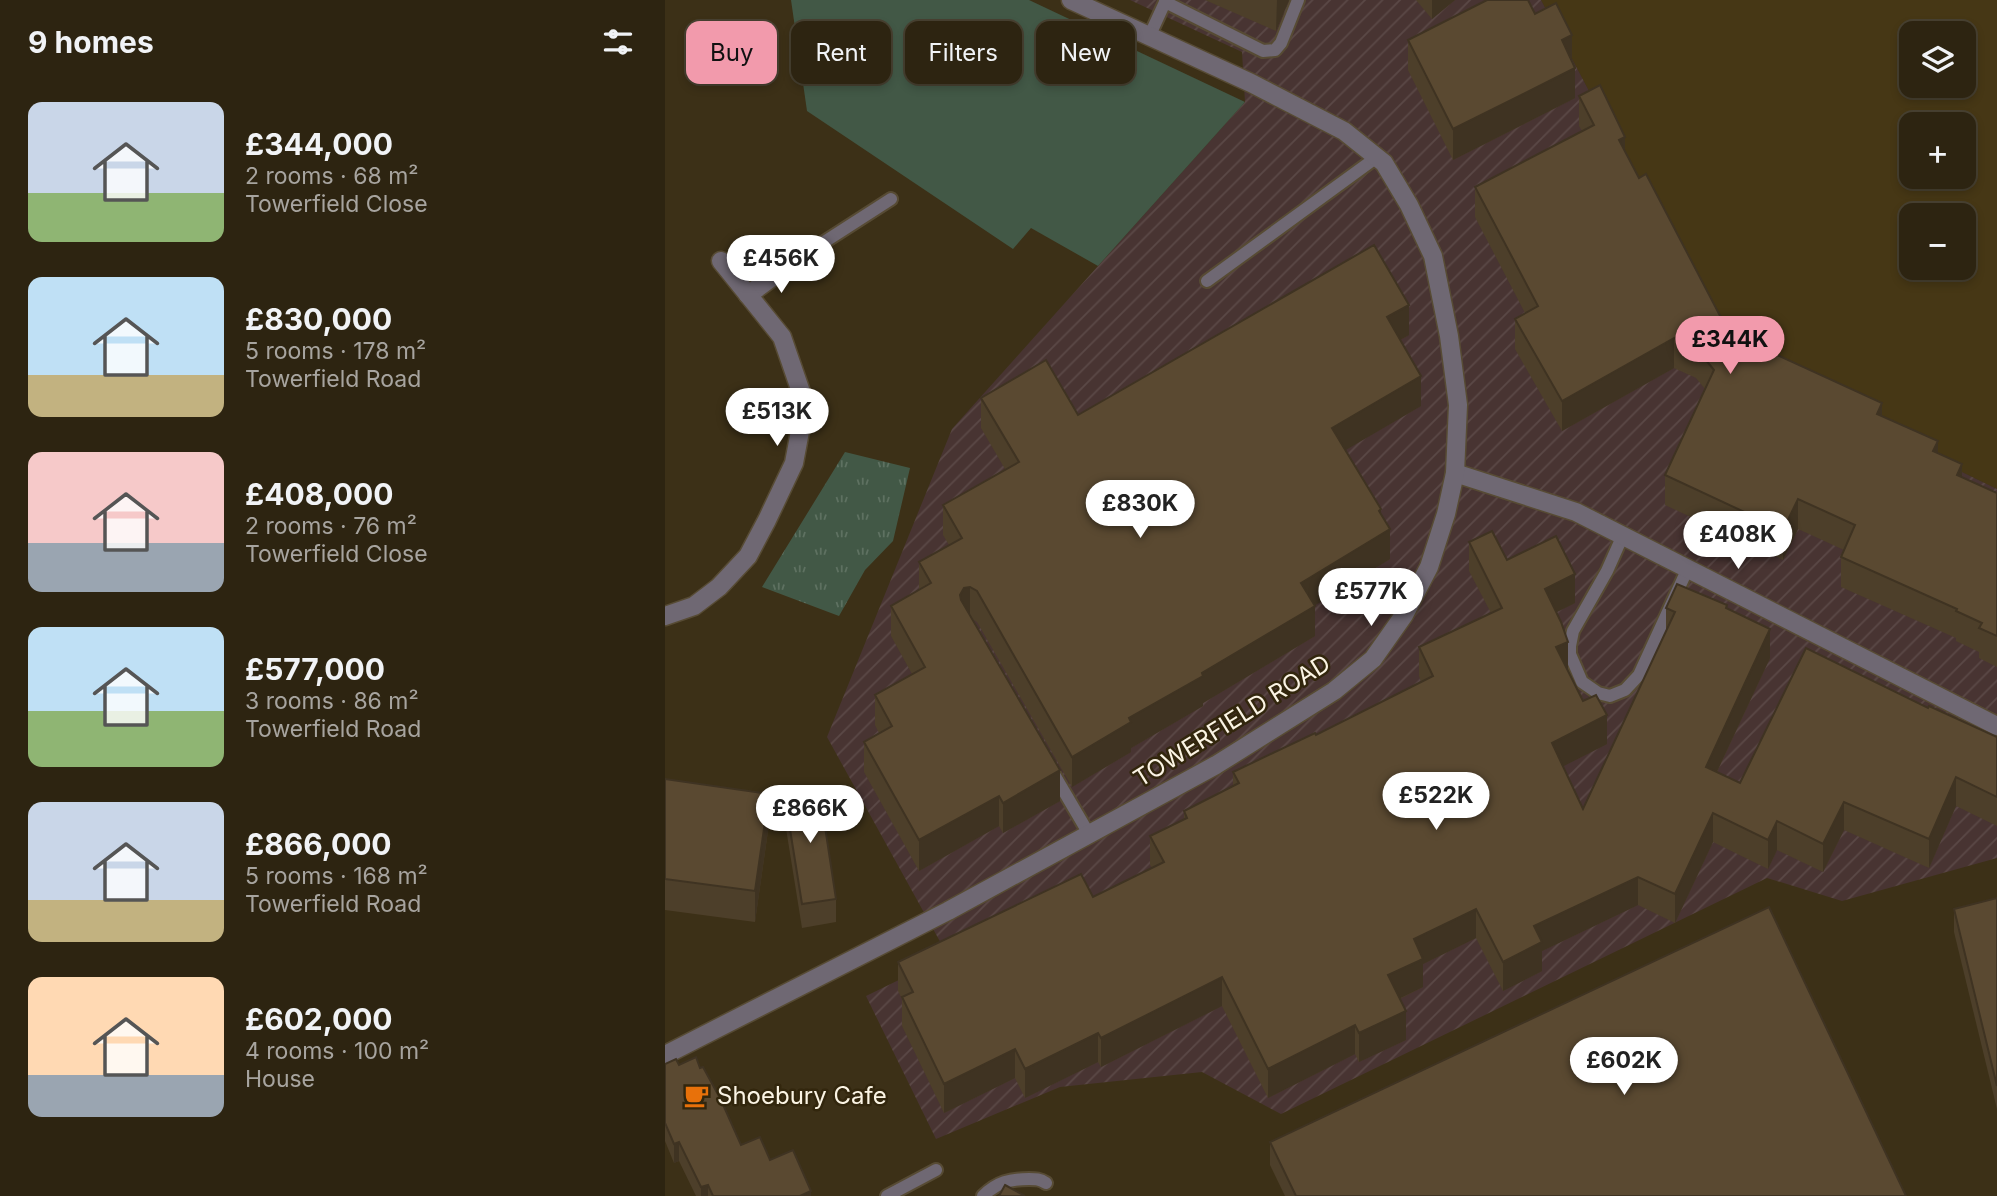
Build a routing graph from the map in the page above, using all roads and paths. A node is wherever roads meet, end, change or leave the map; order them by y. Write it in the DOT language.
graph roads {
  1 [pos="1071,0"];
  2 [pos="1299,0"];
  3 [pos="1165,1"];
  4 [pos="1149,37"];
  5 [pos="1377,157"];
  6 [pos="891,199"];
  7 [pos="721,261"];
  8 [pos="790,264"];
  9 [pos="1207,281"];
  10 [pos="748,295"];
  11 [pos="1455,473"];
  12 [pos="1623,536"];
  13 [pos="1688,568"];
  14 [pos="665,616"];
  15 [pos="1997,726"];
  16 [pos="1049,765"];
  17 [pos="1089,834"];
  18 [pos="665,1055"];
  19 [pos="936,1170"];
  20 [pos="1046,1182"];
  21 [pos="887,1196"];
  22 [pos="983,1196"];
  1 -- 4 [label="street, TOWERFIELD ROAD"];
  2 -- 3 [label="lane"];
  3 -- 4 [label="lane"];
  4 -- 5 [label="street, TOWERFIELD ROAD"];
  5 -- 9 [label="lane"];
  5 -- 11 [label="street, TOWERFIELD ROAD"];
  6 -- 8 [label="lane"];
  7 -- 10 [label="street"];
  8 -- 10 [label="street"];
  10 -- 14 [label="street"];
  11 -- 12 [label="street"];
  11 -- 17 [label="street, TOWERFIELD ROAD"];
  12 -- 13 [label="street"];
  12 -- 13 [label="lane"];
  13 -- 15 [label="street"];
  16 -- 17 [label="lane"];
  17 -- 18 [label="street, TOWERFIELD ROAD"];
  19 -- 21 [label="lane"];
  20 -- 22 [label="lane"];
}
